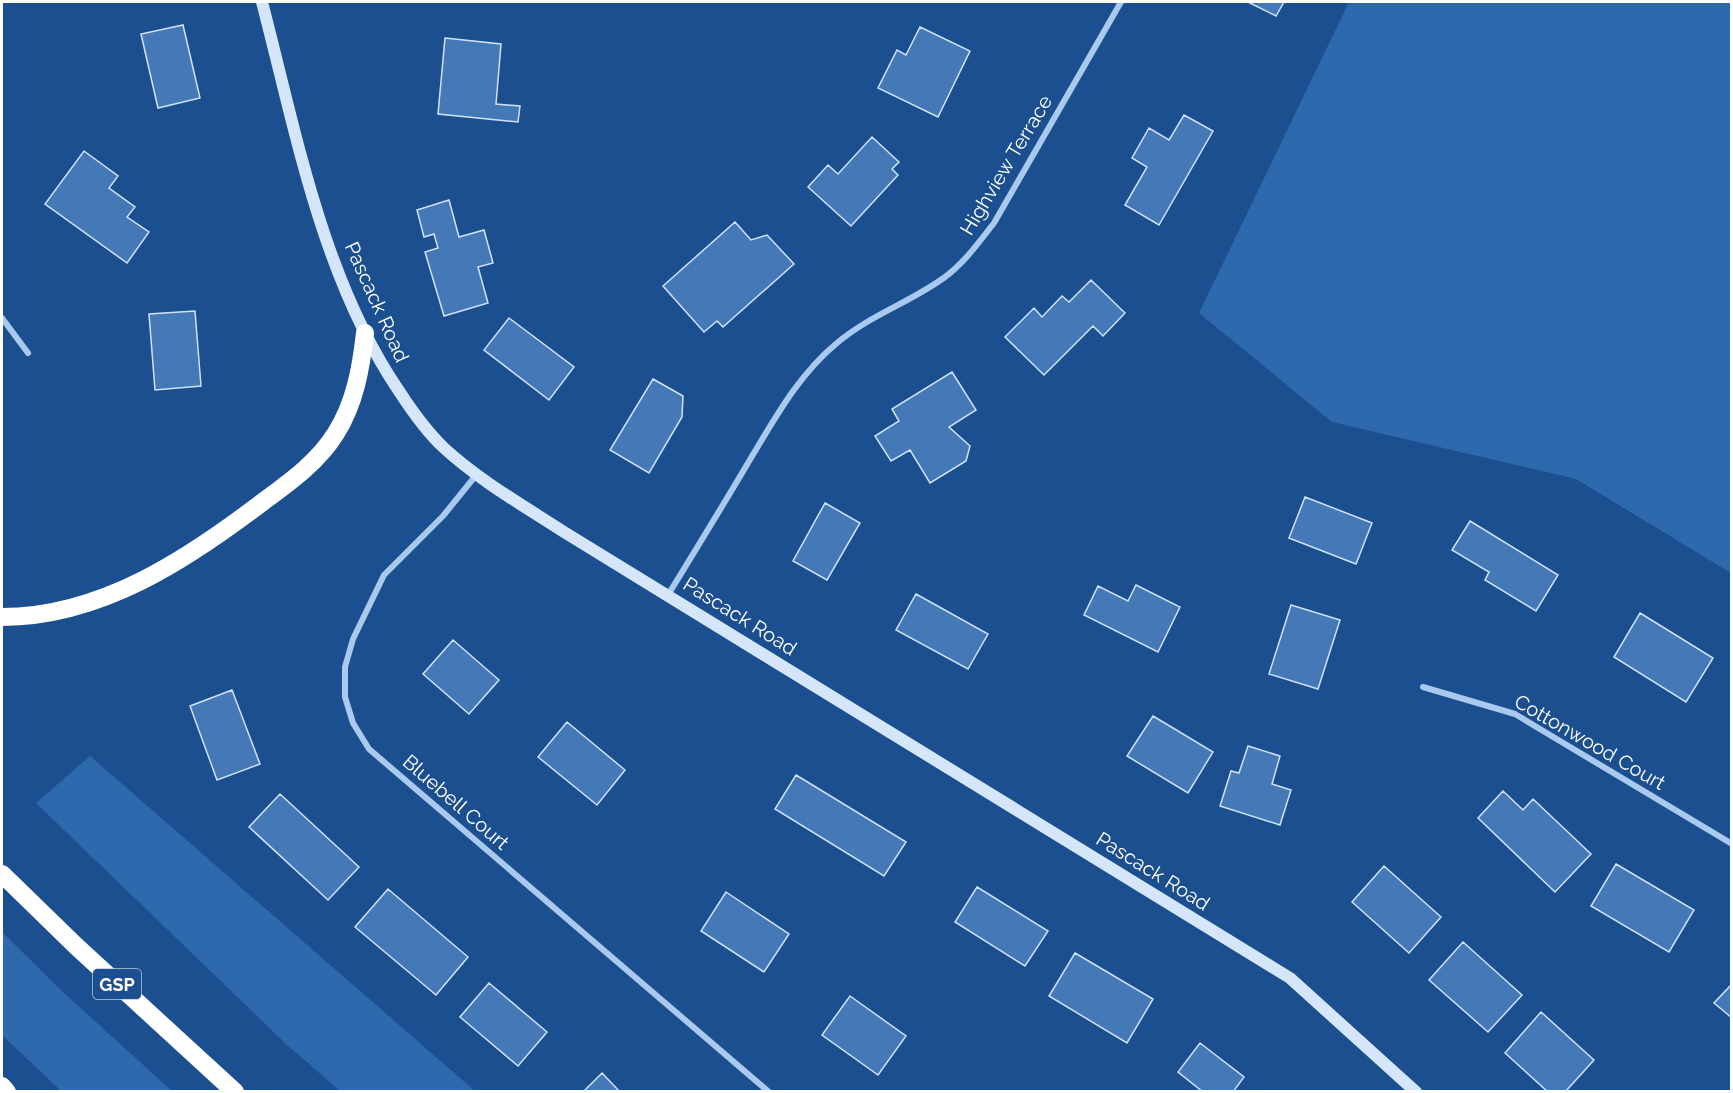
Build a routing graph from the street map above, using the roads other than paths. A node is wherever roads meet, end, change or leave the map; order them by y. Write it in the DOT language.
graph roads {
  1 [pos="262,2"];
  2 [pos="1121,2"];
  3 [pos="2,318"];
  4 [pos="365,333"];
  5 [pos="28,353"];
  6 [pos="477,474"];
  7 [pos="668,595"];
  8 [pos="2,617"];
  9 [pos="1423,687"];
  10 [pos="1731,844"];
  11 [pos="2,874"];
  12 [pos="2,1086"];
  13 [pos="7,1092"];
  14 [pos="235,1092"];
  15 [pos="769,1092"];
  16 [pos="1416,1092"];
  1 -- 4 [label="street, Pascack Road"];
  2 -- 7 [label="street, Highview Terrace"];
  3 -- 5 [label="street"];
  4 -- 6 [label="street, Pascack Road"];
  4 -- 8 [label="highway"];
  6 -- 7 [label="street, Pascack Road"];
  6 -- 15 [label="street, Bluebell Court"];
  7 -- 16 [label="street, Pascack Road"];
  9 -- 10 [label="street, Cottonwood Court"];
  11 -- 14 [label="highway, GSP"];
  12 -- 13 [label="highway"];
}
